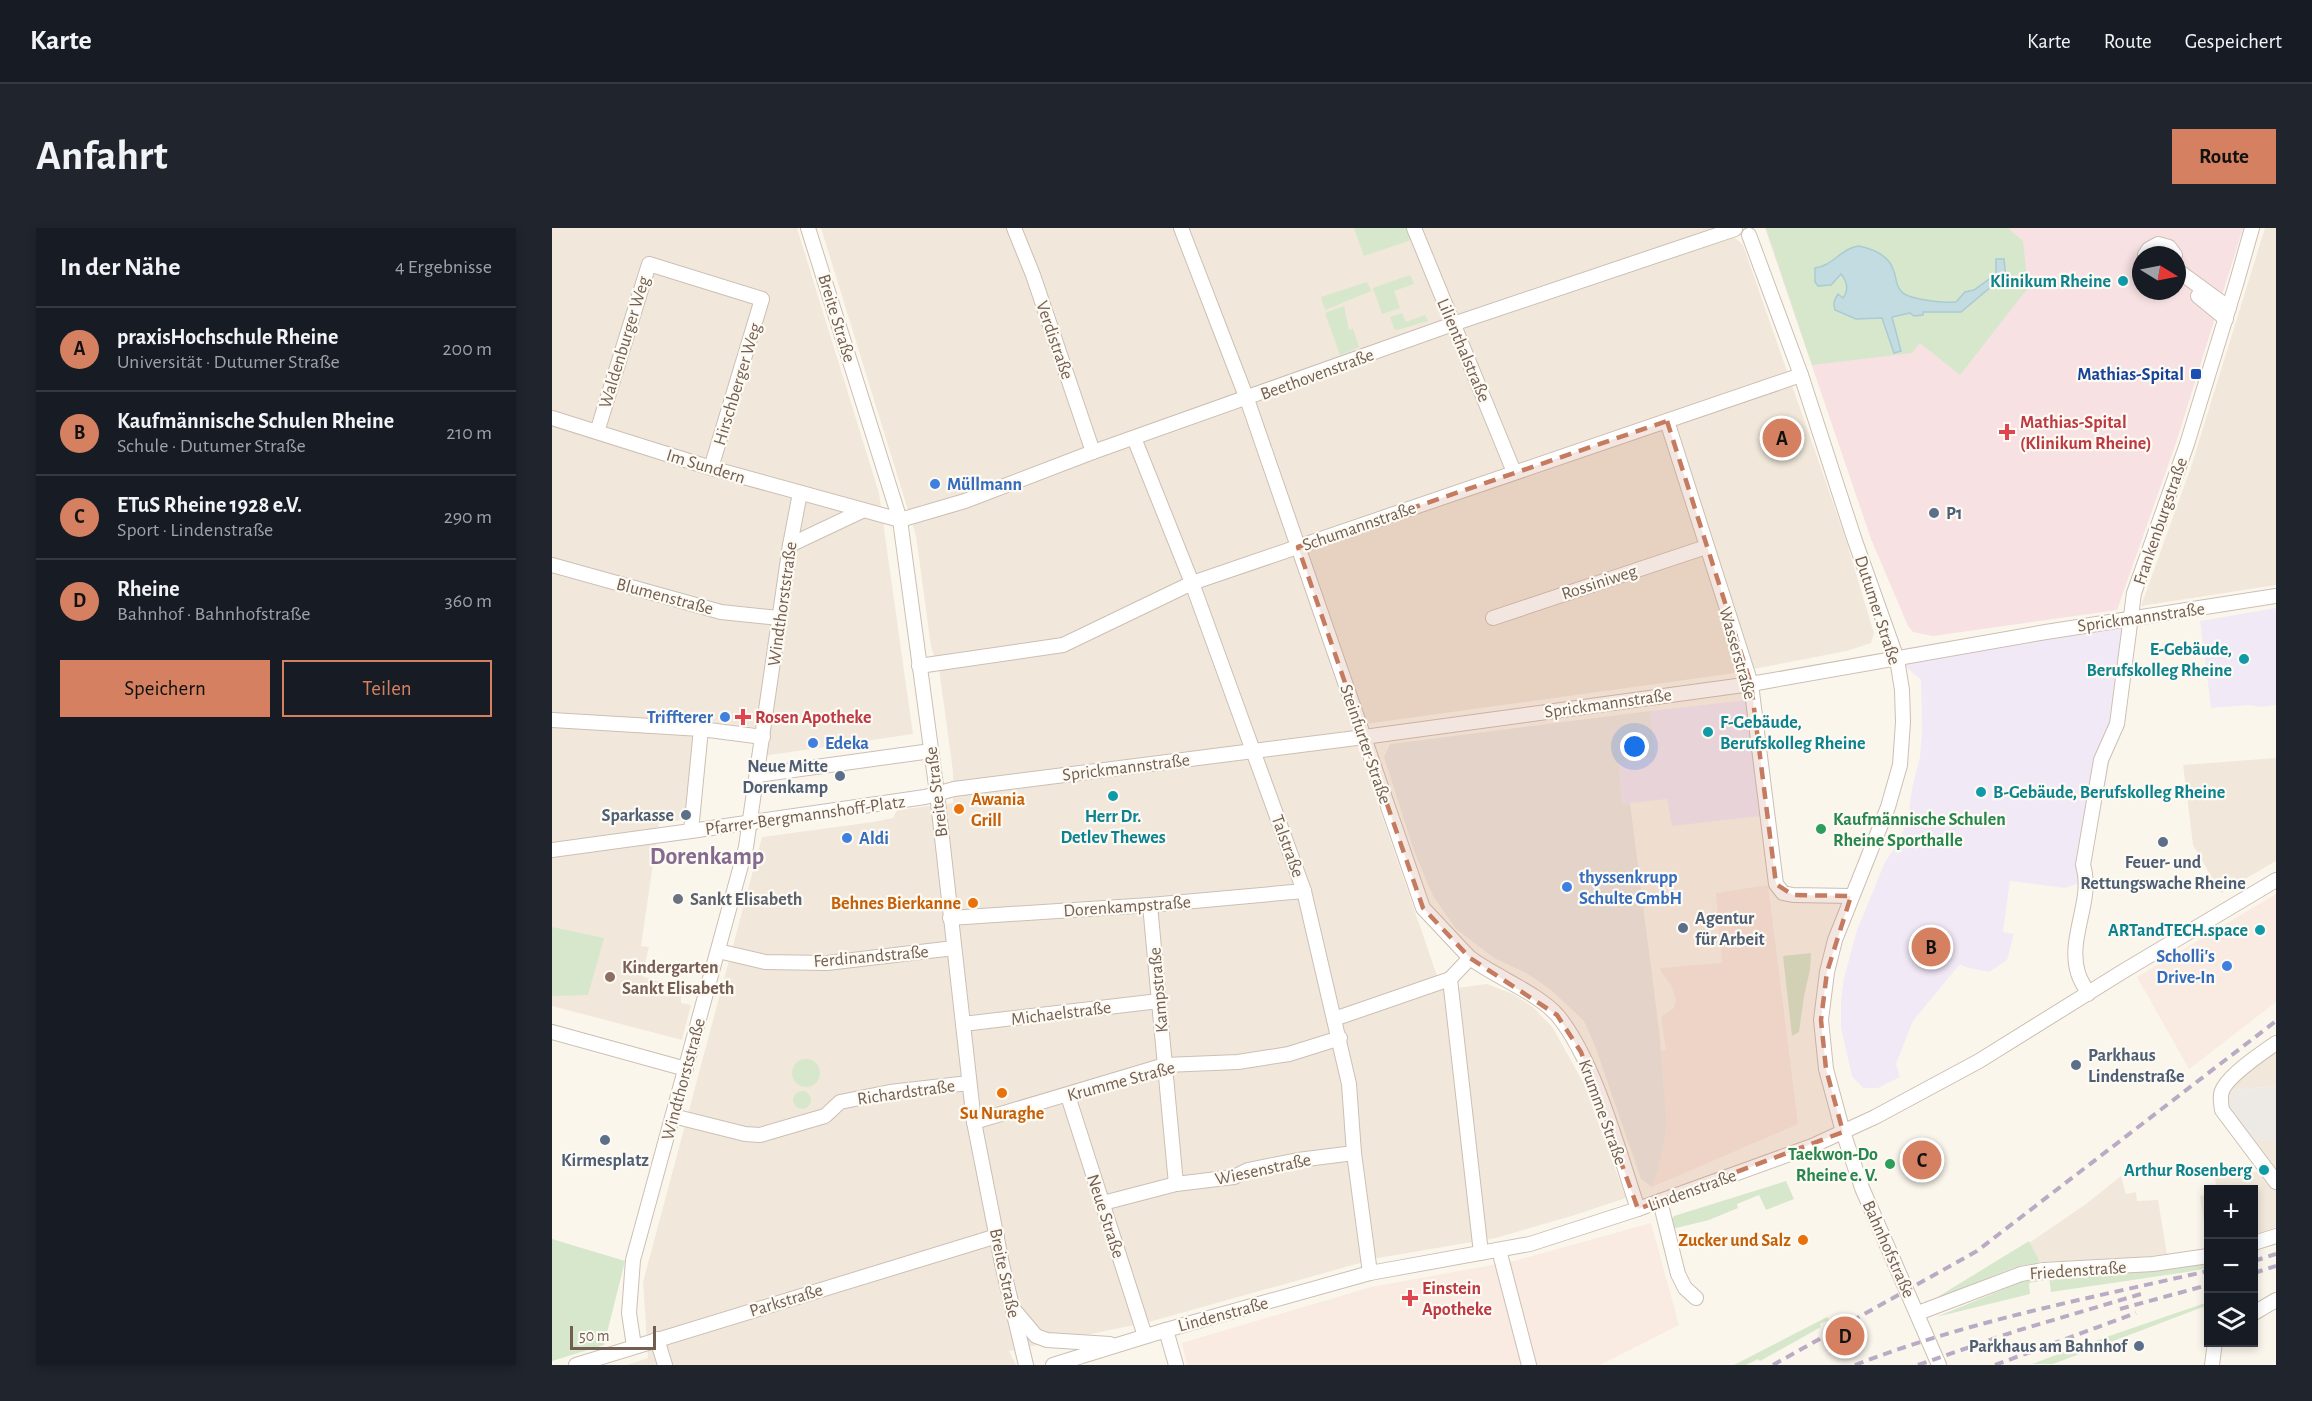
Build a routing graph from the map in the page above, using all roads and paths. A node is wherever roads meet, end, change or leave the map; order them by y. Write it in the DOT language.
graph roads {
  1 [pos="808,228"];
  2 [pos="1014,228"];
  3 [pos="1181,228"];
  4 [pos="1414,228"];
  5 [pos="1735,228"];
  6 [pos="2252,228"];
  7 [pos="1752,231"];
  8 [pos="2186,278"];
  9 [pos="2186,286"];
  10 [pos="762,299"];
  11 [pos="2228,314"];
  12 [pos="1453,324"];
  13 [pos="1801,375"];
  14 [pos="1246,399"];
  15 [pos="552,418"];
  16 [pos="1667,421"];
  17 [pos="597,432"];
  18 [pos="1134,438"];
  19 [pos="1093,452"];
  20 [pos="711,468"];
  21 [pos="1514,472"];
  22 [pos="800,494"];
  23 [pos="862,510"];
  24 [pos="900,520"];
  25 [pos="790,545"];
  26 [pos="1298,547"];
  27 [pos="1706,547"];
  28 [pos="552,566"];
  29 [pos="1192,584"];
  30 [pos="2276,596"];
  31 [pos="779,618"];
  32 [pos="1493,618"];
  33 [pos="2133,618"];
  34 [pos="1897,659"];
  35 [pos="919,666"];
  36 [pos="1751,684"];
  37 [pos="552,720"];
  38 [pos="701,729"];
  39 [pos="762,737"];
  40 [pos="1365,737"];
  41 [pos="1253,751"];
  42 [pos="931,752"];
  43 [pos="758,775"];
  44 [pos="937,793"];
  45 [pos="749,823"];
  46 [pos="691,831"];
  47 [pos="552,850"];
  48 [pos="2276,880"];
  49 [pos="1304,891"];
  50 [pos="1851,896"];
  51 [pos="1150,905"];
  52 [pos="950,918"];
  53 [pos="954,948"];
  54 [pos="718,951"];
  55 [pos="1470,958"];
  56 [pos="1450,979"];
  57 [pos="2088,994"];
  58 [pos="1159,1001"];
  59 [pos="1334,1019"];
  60 [pos="963,1024"];
  61 [pos="552,1032"];
  62 [pos="1340,1038"];
  63 [pos="2276,1043"];
  64 [pos="1165,1065"];
  65 [pos="686,1069"];
  66 [pos="969,1083"];
  67 [pos="1068,1096"];
  68 [pos="674,1116"];
  69 [pos="974,1122"];
  70 [pos="1843,1132"];
  71 [pos="1354,1152"];
  72 [pos="2276,1182"];
  73 [pos="1176,1184"];
  74 [pos="1660,1202"];
  75 [pos="1103,1203"];
  76 [pos="1638,1209"];
  77 [pos="997,1236"];
  78 [pos="2276,1236"];
  79 [pos="2258,1241"];
  80 [pos="1499,1250"];
  81 [pos="1481,1253"];
  82 [pos="2204,1257"];
  83 [pos="1370,1273"];
  84 [pos="1696,1298"];
  85 [pos="2276,1300"];
  86 [pos="1012,1307"];
  87 [pos="2258,1310"];
  88 [pos="1918,1313"];
  89 [pos="1166,1330"];
  90 [pos="1145,1336"];
  91 [pos="657,1339"];
  92 [pos="1118,1345"];
  93 [pos="634,1346"];
  94 [pos="2214,1347"];
  95 [pos="576,1365"];
  96 [pos="665,1365"];
  97 [pos="1026,1365"];
  98 [pos="1053,1365"];
  99 [pos="1176,1365"];
  100 [pos="1529,1365"];
  101 [pos="1939,1365"];
  102 [pos="2212,1365"];
  1 -- 24 [label="street, Breite Straße"];
  2 -- 19 [label="street, Verdistraße"];
  3 -- 14 [label="street, Steinfurter Straße"];
  4 -- 12 [label="street, Lilienthalstraße"];
  5 -- 7 [label="street"];
  5 -- 12 [label="street, Beethovenstraße"];
  6 -- 11 [label="street, Frankenburgstraße"];
  7 -- 13 [label="street, Dutumer Straße"];
  8 -- 11 [label="street"];
  9 -- 11 [label="street"];
  10 -- 17 [label="street, Waldenburger Weg"];
  10 -- 20 [label="street, Hirschberger Weg"];
  11 -- 33 [label="street, Frankenburgstraße"];
  12 -- 14 [label="street, Beethovenstraße"];
  12 -- 21 [label="street, Lilienthalstraße"];
  13 -- 16 [label="street, Schumannstraße"];
  13 -- 34 [label="street, Dutumer Straße"];
  14 -- 18 [label="street, Beethovenstraße"];
  14 -- 26 [label="street, Steinfurter Straße"];
  15 -- 17 [label="street, Im Sundern"];
  16 -- 21 [label="street, Schumannstraße"];
  16 -- 27 [label="street, Wasserstraße"];
  17 -- 20 [label="street, Im Sundern"];
  18 -- 19 [label="street, Beethovenstraße"];
  18 -- 29 [label="street, Talstraße"];
  19 -- 24 [label="street, Beethovenstraße"];
  20 -- 22 [label="street, Im Sundern"];
  21 -- 26 [label="street, Schumannstraße"];
  22 -- 23 [label="street, Im Sundern"];
  22 -- 25 [label="street, Windthorststraße"];
  23 -- 24 [label="street, Im Sundern"];
  23 -- 25 [label="street"];
  24 -- 35 [label="street, Breite Straße"];
  25 -- 31 [label="street, Windthorststraße"];
  26 -- 29 [label="street, Schumannstraße"];
  26 -- 40 [label="street, Steinfurter Straße"];
  27 -- 32 [label="street, Rossiniweg"];
  27 -- 36 [label="street, Wasserstraße"];
  28 -- 31 [label="street, Blumenstraße"];
  29 -- 35 [label="street, Schumannstraße"];
  29 -- 41 [label="street, Talstraße"];
  30 -- 33 [label="street, Sprickmannstraße"];
  31 -- 39 [label="street, Windthorststraße"];
  33 -- 34 [label="street, Sprickmannstraße"];
  33 -- 57 [label="street, Frankenburgstraße"];
  34 -- 36 [label="street, Sprickmannstraße"];
  34 -- 50 [label="street, Dutumer Straße"];
  35 -- 42 [label="street, Breite Straße"];
  36 -- 40 [label="street, Sprickmannstraße"];
  36 -- 50 [label="street, Wasserstraße"];
  37 -- 38 [label="street"];
  38 -- 39 [label="street"];
  38 -- 46 [label="street, Pfarrer-Bergmannshoff-Platz"];
  39 -- 43 [label="street, Windthorststraße"];
  40 -- 41 [label="street, Sprickmannstraße"];
  40 -- 55 [label="street, Steinfurter Straße"];
  41 -- 44 [label="street, Sprickmannstraße"];
  41 -- 49 [label="street, Talstraße"];
  42 -- 43 [label="street"];
  42 -- 44 [label="street, Breite Straße"];
  43 -- 45 [label="street, Windthorststraße"];
  44 -- 45 [label="street, Pfarrer-Bergmannshoff-Platz"];
  44 -- 52 [label="street, Breite Straße"];
  45 -- 46 [label="street, Pfarrer-Bergmannshoff-Platz"];
  45 -- 54 [label="street, Windthorststraße"];
  46 -- 47 [label="street"];
  48 -- 57 [label="street, Lindenstraße"];
  49 -- 51 [label="street, Dorenkampstraße"];
  49 -- 59 [label="street, Talstraße"];
  50 -- 70 [label="street, Dutumer Straße"];
  51 -- 52 [label="street, Dorenkampstraße"];
  51 -- 58 [label="street, Kampstraße"];
  52 -- 53 [label="street, Breite Straße"];
  53 -- 54 [label="street, Ferdinandstraße"];
  53 -- 60 [label="street, Breite Straße"];
  54 -- 65 [label="street, Windthorststraße"];
  55 -- 56 [label="street"];
  55 -- 76 [label="street, Krumme Straße"];
  56 -- 59 [label="street"];
  56 -- 81 [label="street"];
  57 -- 70 [label="street, Lindenstraße"];
  58 -- 60 [label="street, Michaelstraße"];
  58 -- 64 [label="street, Kampstraße"];
  59 -- 62 [label="street, Talstraße"];
  60 -- 66 [label="street, Breite Straße"];
  61 -- 65 [label="street"];
  62 -- 64 [label="street, Krumme Straße"];
  62 -- 71 [label="street, Talstraße"];
  63 -- 72 [label="street"];
  64 -- 67 [label="street, Krumme Straße"];
  64 -- 73 [label="street, Kampstraße"];
  65 -- 68 [label="street, Windthorststraße"];
  66 -- 68 [label="street, Richardstraße"];
  66 -- 69 [label="street, Breite Straße"];
  67 -- 69 [label="street, Krumme Straße"];
  67 -- 75 [label="street, Neue Straße"];
  68 -- 93 [label="street, Windthorststraße"];
  69 -- 77 [label="street, Breite Straße"];
  70 -- 74 [label="street, Lindenstraße"];
  70 -- 88 [label="street, Bahnhofstraße"];
  71 -- 73 [label="street, Wiesenstraße"];
  71 -- 83 [label="street, Talstraße"];
  73 -- 75 [label="street, Wiesenstraße"];
  74 -- 76 [label="street, Lindenstraße"];
  74 -- 84 [label="street"];
  75 -- 90 [label="street, Neue Straße"];
  76 -- 80 [label="street, Lindenstraße"];
  77 -- 86 [label="street, Breite Straße"];
  77 -- 91 [label="street, Parkstraße"];
  78 -- 79 [label="street"];
  80 -- 81 [label="street, Lindenstraße"];
  80 -- 100 [label="street"];
  81 -- 83 [label="street, Lindenstraße"];
  82 -- 88 [label="street, Friedenstraße"];
  83 -- 89 [label="street, Lindenstraße"];
  85 -- 87 [label="street"];
  86 -- 92 [label="street"];
  86 -- 97 [label="street, Breite Straße"];
  88 -- 101 [label="street, Bahnhofstraße"];
  89 -- 90 [label="street, Lindenstraße"];
  89 -- 99 [label="street"];
  90 -- 92 [label="street, Lindenstraße"];
  91 -- 93 [label="street, Parkstraße"];
  91 -- 96 [label="street"];
  92 -- 98 [label="street, Lindenstraße"];
  93 -- 95 [label="street, Parkstraße"];
  94 -- 102 [label="street"];
}
